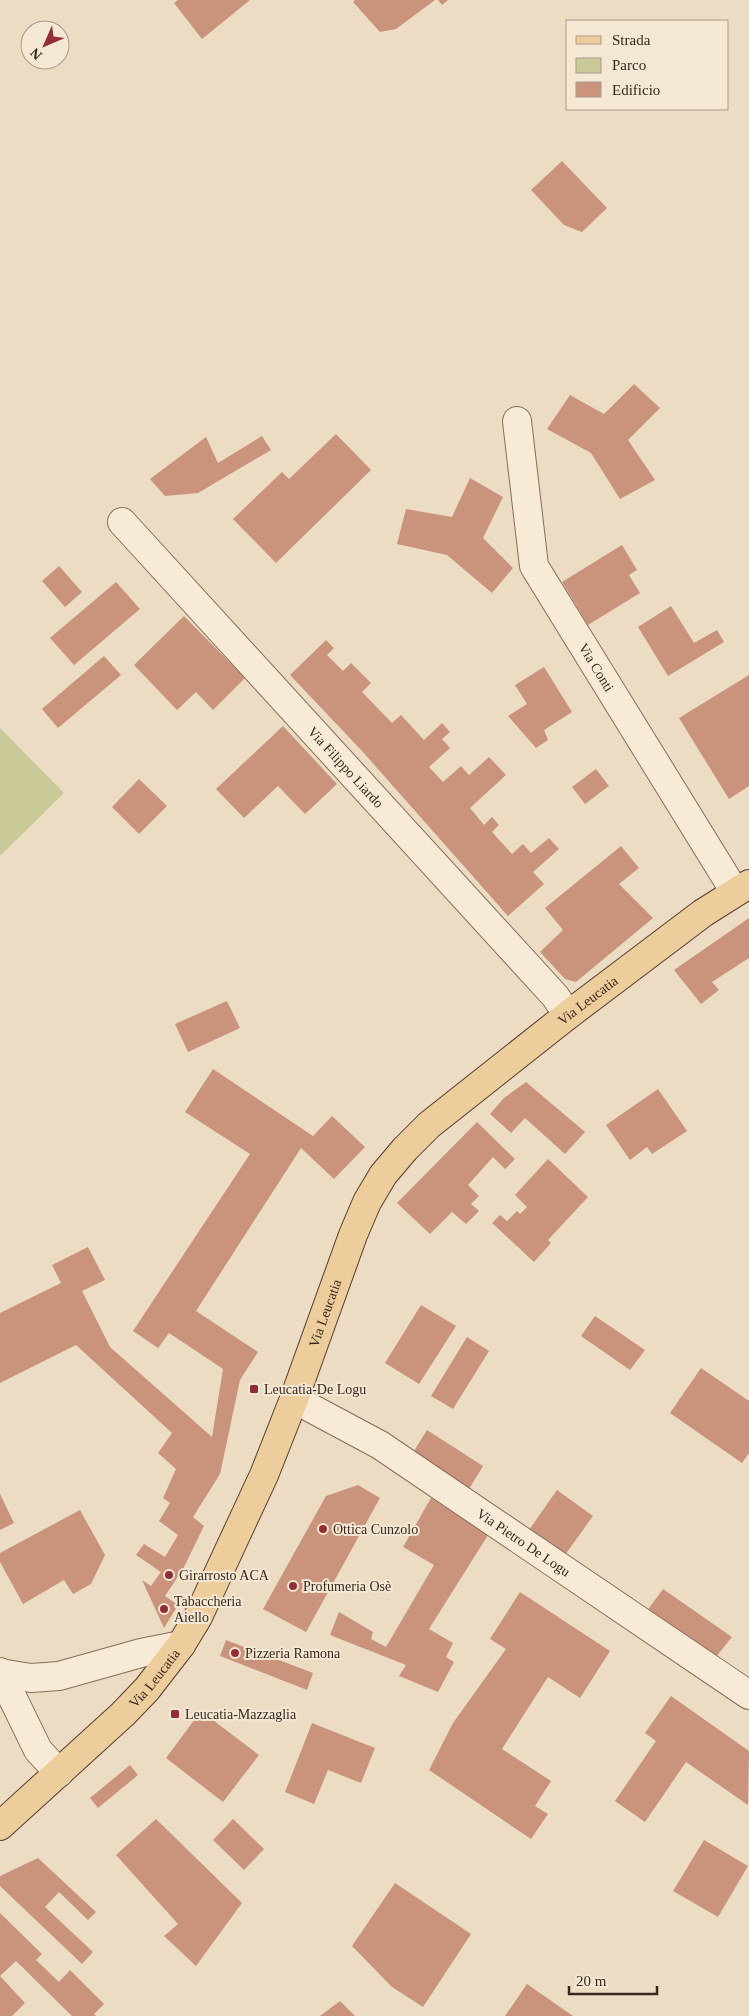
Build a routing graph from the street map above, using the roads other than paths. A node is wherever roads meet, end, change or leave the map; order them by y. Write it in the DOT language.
graph roads {
  1 [pos="517,421"];
  2 [pos="122,522"];
  3 [pos="742,888"];
  4 [pos="568,1015"];
  5 [pos="294,1399"];
  6 [pos="181,1645"];
  7 [pos="0,1673"];
  8 [pos="749,1695"];
  9 [pos="59,1773"];
  10 [pos="0,1826"];
  1 -- 3 [label="street, Via Conti"];
  2 -- 4 [label="street, Via Filippo Liardo"];
  3 -- 4 [label="main road, Via Leucatia"];
  4 -- 5 [label="main road, Via Leucatia"];
  5 -- 6 [label="main road, Via Leucatia"];
  5 -- 8 [label="street, Via Pietro De Logu"];
  6 -- 7 [label="street"];
  6 -- 9 [label="main road, Via Leucatia"];
  7 -- 9 [label="street"];
  9 -- 10 [label="main road, Via Leucatia"];
}
